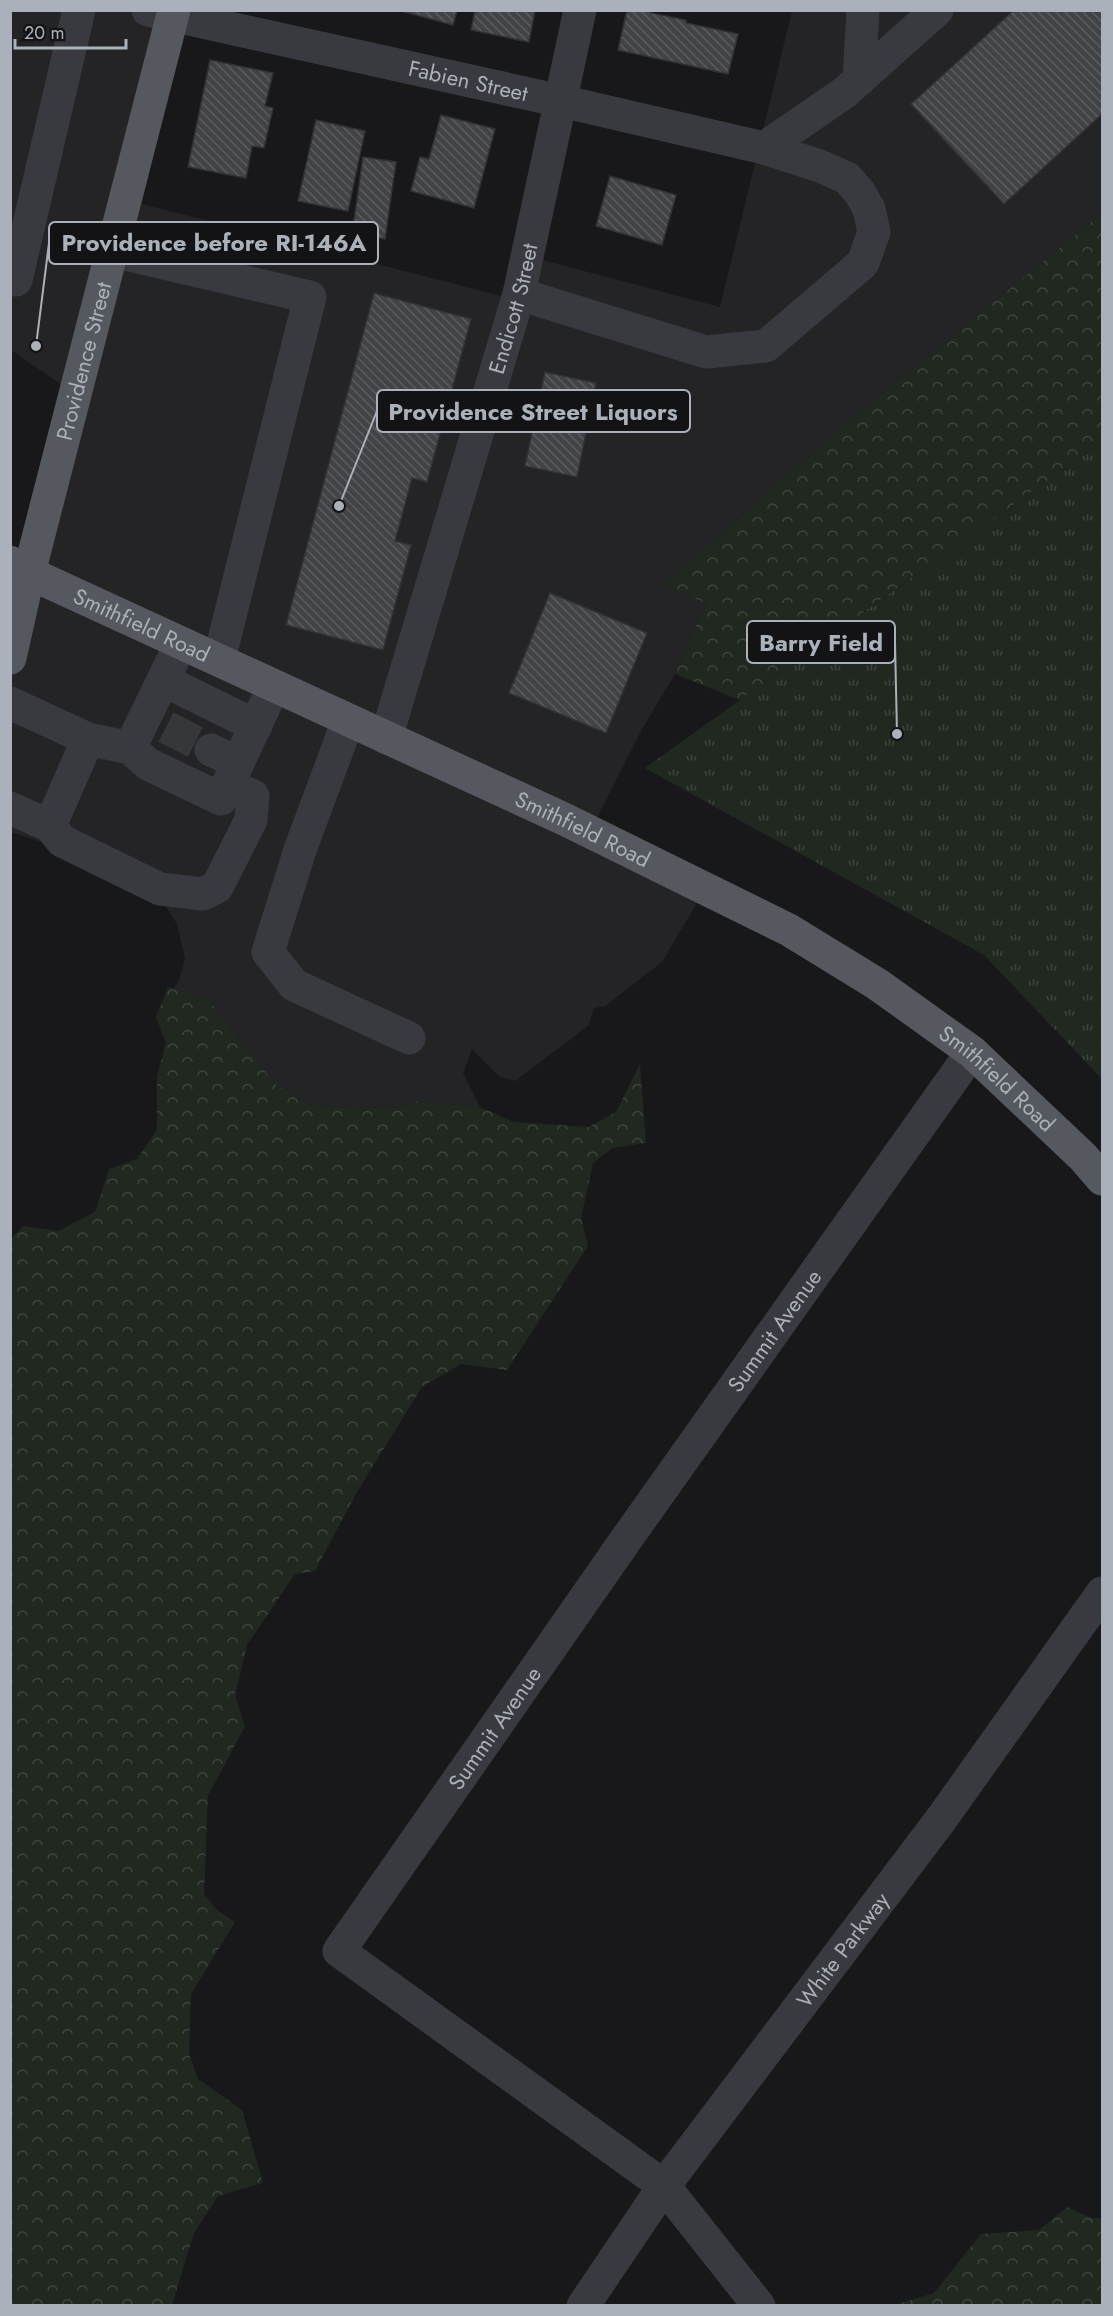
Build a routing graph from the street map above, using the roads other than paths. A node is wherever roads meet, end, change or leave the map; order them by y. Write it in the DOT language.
graph roads {
  1 [pos="79,10"];
  2 [pos="580,10"];
  3 [pos="863,10"];
  4 [pos="938,10"];
  5 [pos="165,12"];
  6 [pos="859,80"];
  7 [pos="561,101"];
  8 [pos="764,148"];
  9 [pos="112,250"];
  10 [pos="13,279"];
  11 [pos="519,294"];
  12 [pos="20,568"];
  13 [pos="181,643"];
  14 [pos="10,658"];
  15 [pos="219,660"];
  16 [pos="163,680"];
  17 [pos="274,686"];
  18 [pos="10,703"];
  19 [pos="348,721"];
  20 [pos="256,726"];
  21 [pos="386,738"];
  22 [pos="88,739"];
  23 [pos="130,748"];
  24 [pos="226,766"];
  25 [pos="10,808"];
  26 [pos="50,826"];
  27 [pos="409,1038"];
  28 [pos="972,1052"];
  29 [pos="1102,1179"];
  30 [pos="1102,1593"];
  31 [pos="663,2186"];
  32 [pos="583,2306"];
  33 [pos="759,2306"];
  1 -- 10 [label="street"];
  2 -- 7 [label="street, Endicott Street"];
  3 -- 6 [label="street"];
  4 -- 6 [label="street"];
  5 -- 7 [label="street, Fabien Street"];
  5 -- 9 [label="main road, Providence Street"];
  6 -- 8 [label="street"];
  7 -- 8 [label="street, Fabien Street"];
  7 -- 11 [label="street, Endicott Street"];
  8 -- 11 [label="street, Fabien Street"];
  9 -- 12 [label="main road, Providence Street"];
  9 -- 15 [label="street"];
  11 -- 21 [label="street, Endicott Street"];
  12 -- 13 [label="main road, Smithfield Road"];
  12 -- 14 [label="main road, Providence Street"];
  13 -- 15 [label="main road, Smithfield Road"];
  13 -- 16 [label="street"];
  15 -- 17 [label="main road, Smithfield Road"];
  16 -- 20 [label="street"];
  16 -- 23 [label="street"];
  17 -- 19 [label="main road, Smithfield Road"];
  17 -- 20 [label="street"];
  18 -- 22 [label="street"];
  19 -- 21 [label="main road, Smithfield Road"];
  19 -- 27 [label="street"];
  20 -- 24 [label="street"];
  21 -- 28 [label="main road, Smithfield Road"];
  22 -- 23 [label="street"];
  22 -- 26 [label="street"];
  23 -- 24 [label="street"];
  24 -- 26 [label="street"];
  25 -- 26 [label="street"];
  28 -- 29 [label="main road, Smithfield Road"];
  28 -- 31 [label="street, Summit Avenue"];
  30 -- 31 [label="street, White Parkway"];
  31 -- 32 [label="street, White Parkway"];
  31 -- 33 [label="street, Summit Avenue"];
}
